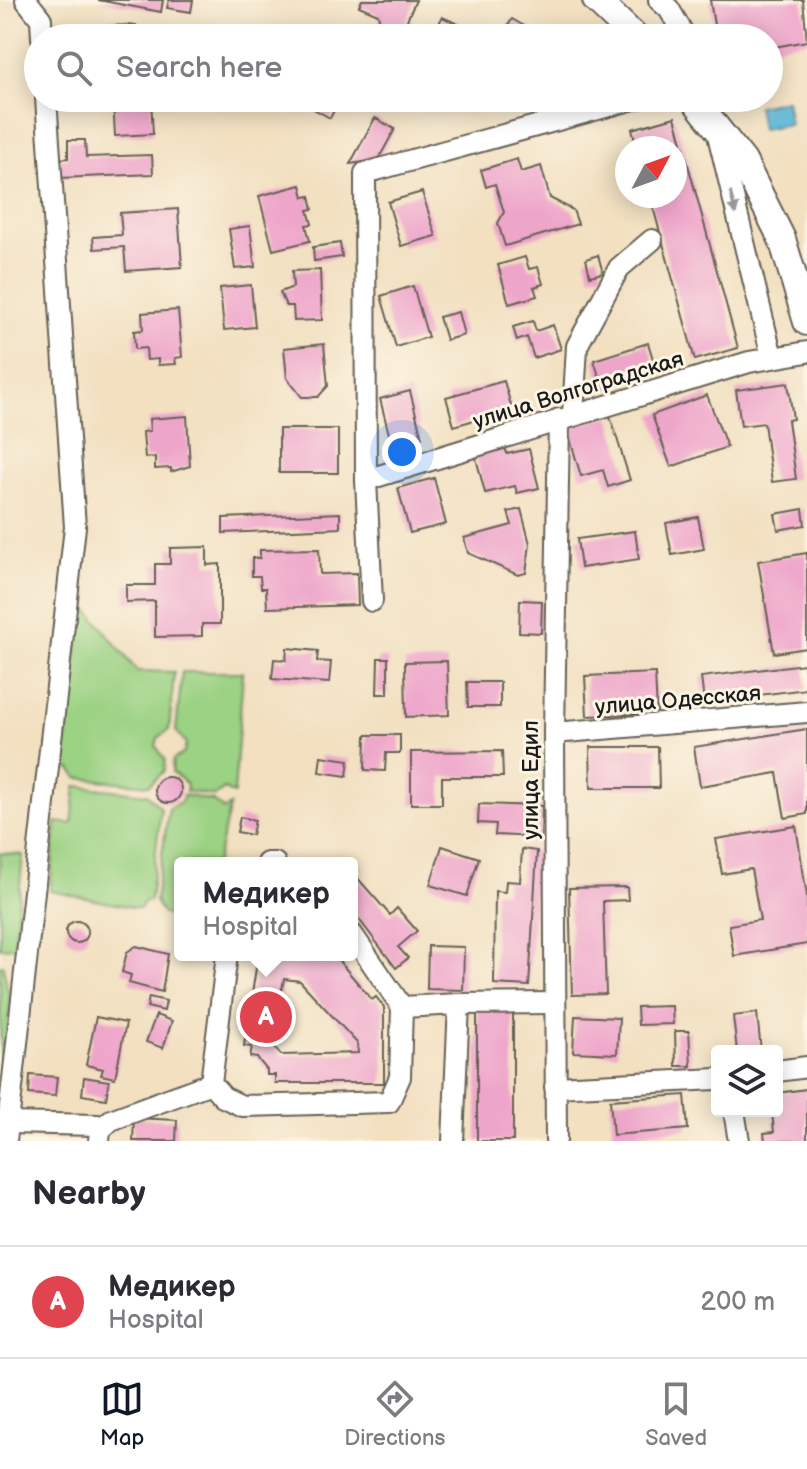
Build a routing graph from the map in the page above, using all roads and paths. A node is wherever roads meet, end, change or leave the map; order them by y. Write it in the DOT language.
graph roads {
  1 [pos="26,0"];
  2 [pos="596,0"];
  3 [pos="659,0"];
  4 [pos="678,0"];
  5 [pos="41,24"];
  6 [pos="621,24"];
  7 [pos="677,24"];
  8 [pos="682,24"];
  9 [pos="47,112"];
  10 [pos="587,112"];
  11 [pos="704,112"];
  12 [pos="716,127"];
  13 [pos="652,240"];
  14 [pos="807,322"];
  15 [pos="807,352"];
  16 [pos="772,357"];
  17 [pos="566,417"];
  18 [pos="366,480"];
  19 [pos="372,601"];
  20 [pos="807,712"];
  21 [pos="554,733"];
  22 [pos="358,943"];
  23 [pos="226,961"];
  24 [pos="555,1003"];
  25 [pos="459,1004"];
  26 [pos="402,1007"];
  27 [pos="807,1067"];
  28 [pos="783,1070"];
  29 [pos="711,1079"];
  30 [pos="211,1083"];
  31 [pos="555,1087"];
  32 [pos="735,1117"];
  33 [pos="7,1132"];
  34 [pos="100,1136"];
  35 [pos="453,1141"];
  36 [pos="556,1141"];
  37 [pos="739,1141"];
  1 -- 5 [label="street"];
  2 -- 6 [label="main road"];
  3 -- 7 [label="street"];
  4 -- 8 [label="street"];
  9 -- 33 [label="street"];
  10 -- 18 [label="street"];
  11 -- 12 [label="main road"];
  12 -- 14 [label="main road"];
  12 -- 16 [label="street, one-way"];
  13 -- 17 [label="street, улица Едил"];
  15 -- 16 [label="street, улица Волгоградская"];
  16 -- 17 [label="street, улица Волгоградская"];
  17 -- 18 [label="street, улица Волгоградская"];
  17 -- 21 [label="street, улица Едил"];
  18 -- 19 [label="street"];
  20 -- 21 [label="street, улица Одесская"];
  21 -- 24 [label="street, улица Едил"];
  22 -- 26 [label="street"];
  23 -- 30 [label="street"];
  24 -- 25 [label="street"];
  24 -- 31 [label="street, улица Едил"];
  25 -- 26 [label="street"];
  25 -- 35 [label="street"];
  26 -- 30 [label="street"];
  27 -- 28 [label="street"];
  29 -- 31 [label="street"];
  30 -- 34 [label="street"];
  31 -- 36 [label="street, улица Едил"];
  32 -- 37 [label="street"];
  33 -- 34 [label="street"];
}
